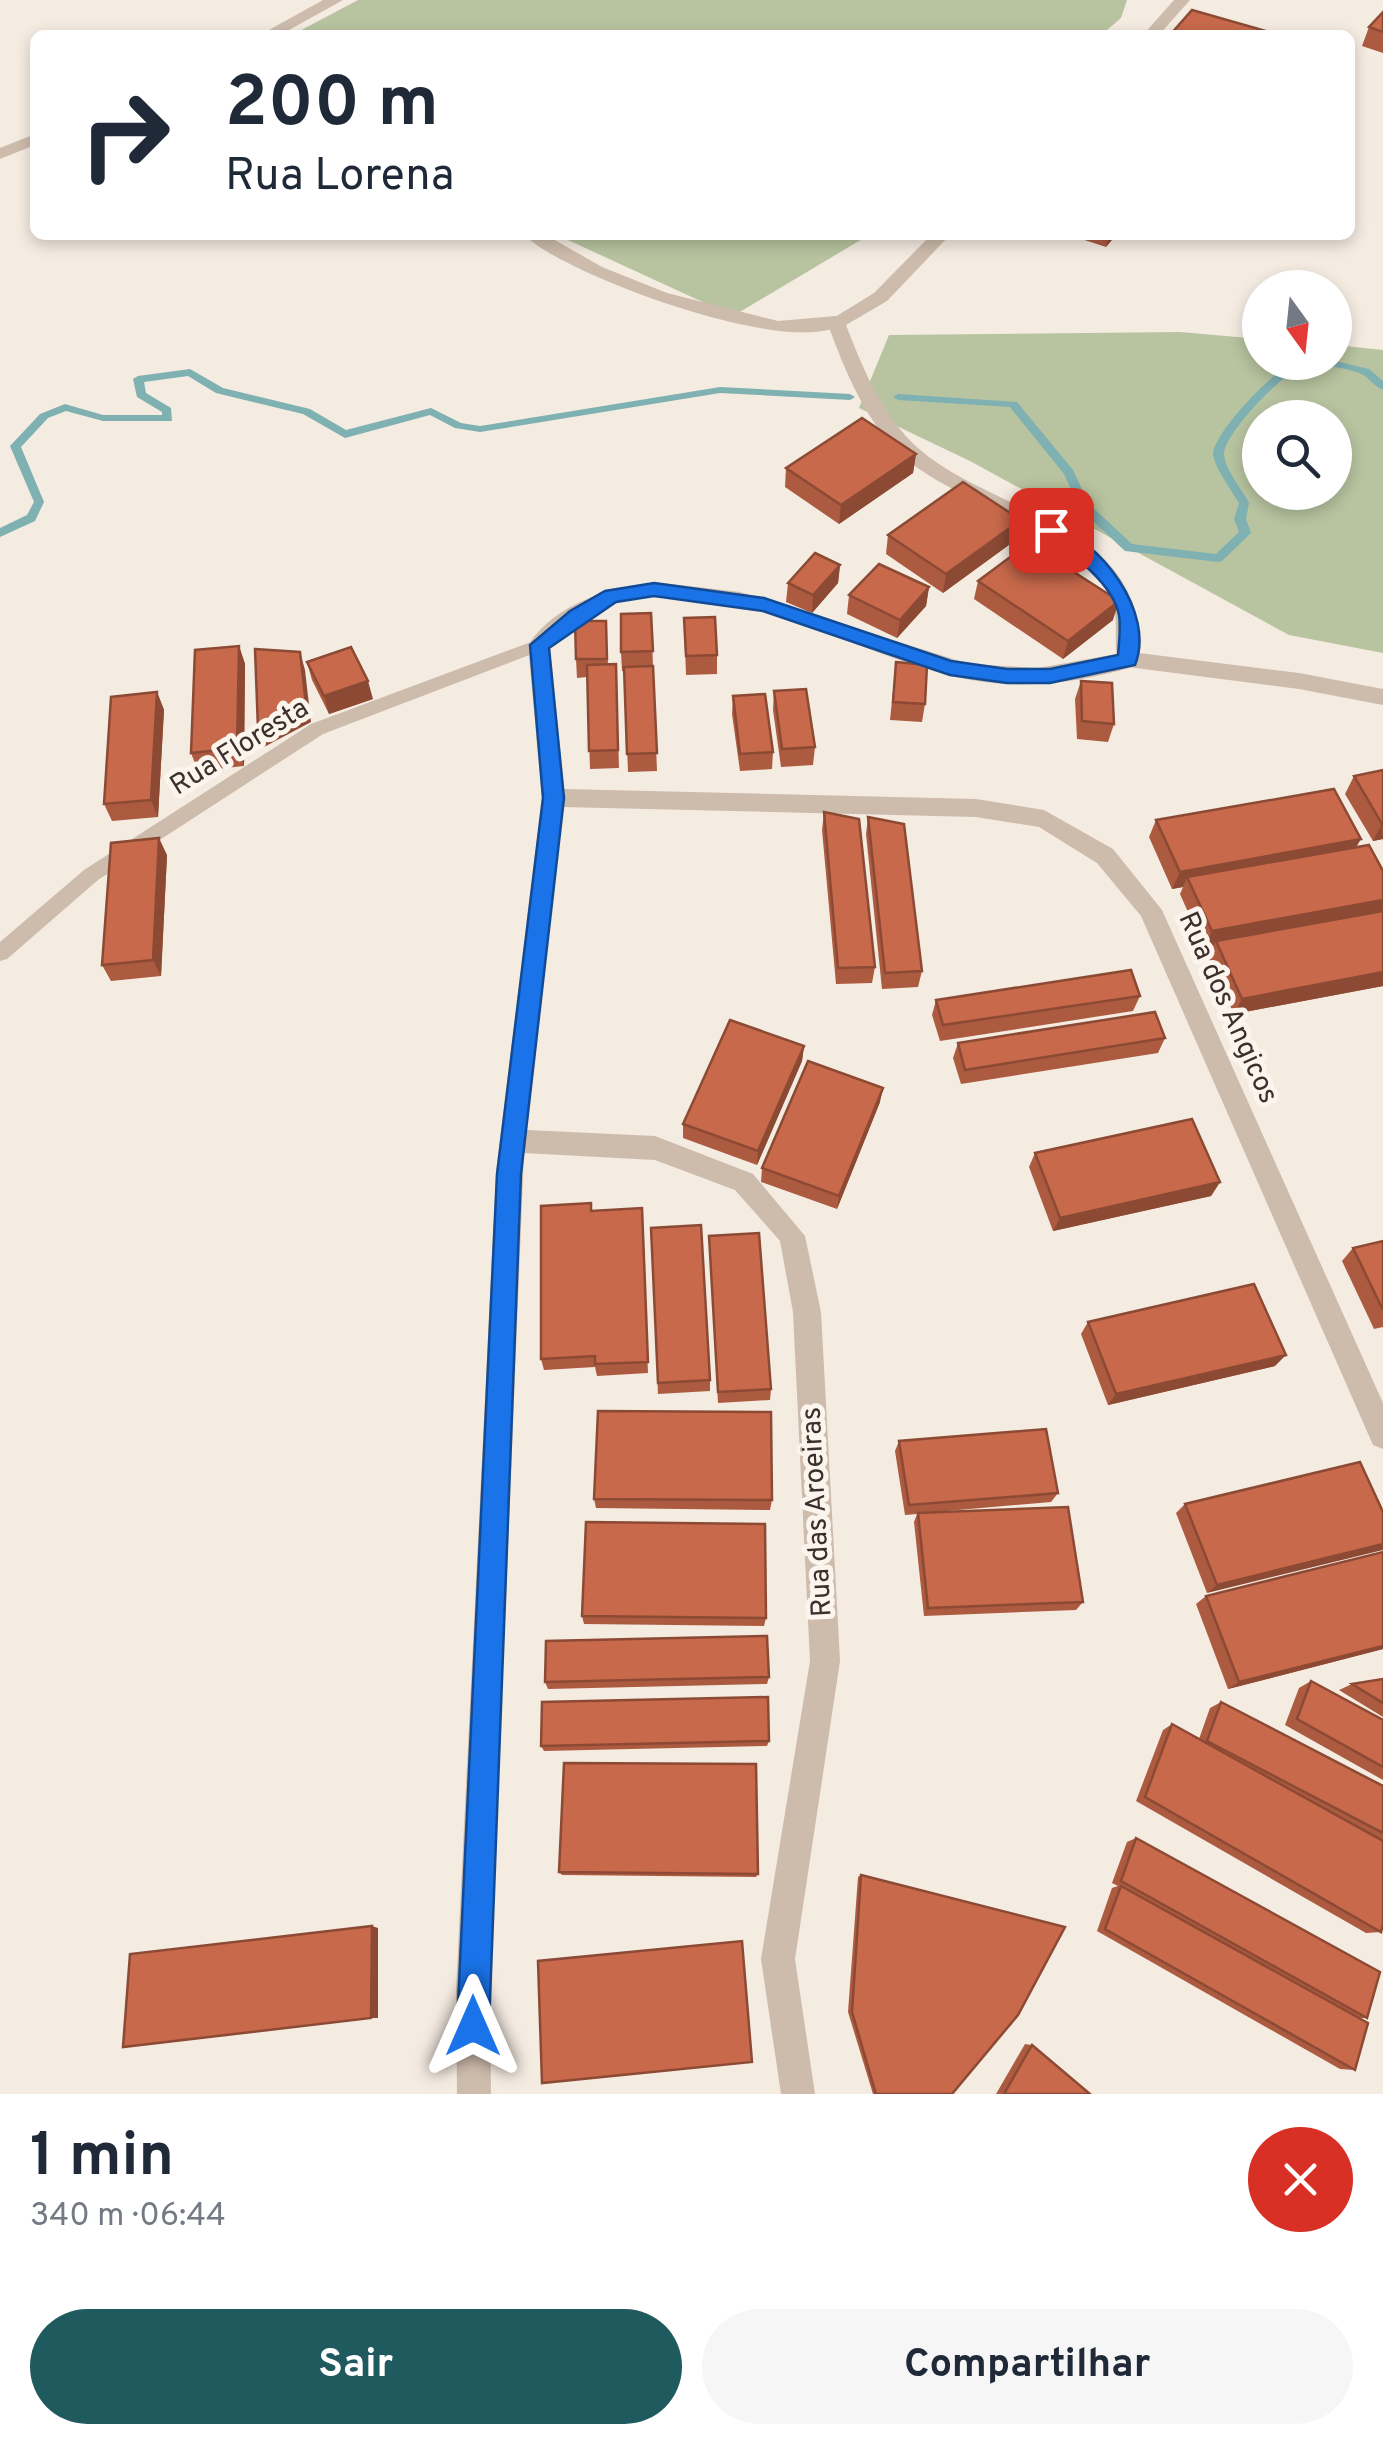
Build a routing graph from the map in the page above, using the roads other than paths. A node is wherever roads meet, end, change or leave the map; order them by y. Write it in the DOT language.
graph roads {
  1 [pos="335,0"];
  2 [pos="1182,0"];
  3 [pos="278,30"];
  4 [pos="1155,30"];
  5 [pos="30,141"];
  6 [pos="0,154"];
  7 [pos="542,240"];
  8 [pos="936,240"];
  9 [pos="836,322"];
  10 [pos="539,645"];
  11 [pos="1128,660"];
  12 [pos="1383,697"];
  13 [pos="553,798"];
  14 [pos="0,953"];
  15 [pos="514,1141"];
  16 [pos="1383,1435"];
  17 [pos="474,2094"];
  18 [pos="798,2094"];
  1 -- 3 [label="street"];
  2 -- 4 [label="street"];
  5 -- 6 [label="street"];
  7 -- 9 [label="street"];
  8 -- 9 [label="street"];
  9 -- 11 [label="street"];
  10 -- 11 [label="street"];
  10 -- 13 [label="street"];
  10 -- 14 [label="lane, Rua Floresta"];
  11 -- 12 [label="street"];
  13 -- 15 [label="street"];
  13 -- 16 [label="street, Rua dos Angicos"];
  15 -- 17 [label="street"];
  15 -- 18 [label="street, Rua das Aroeiras"];
}
